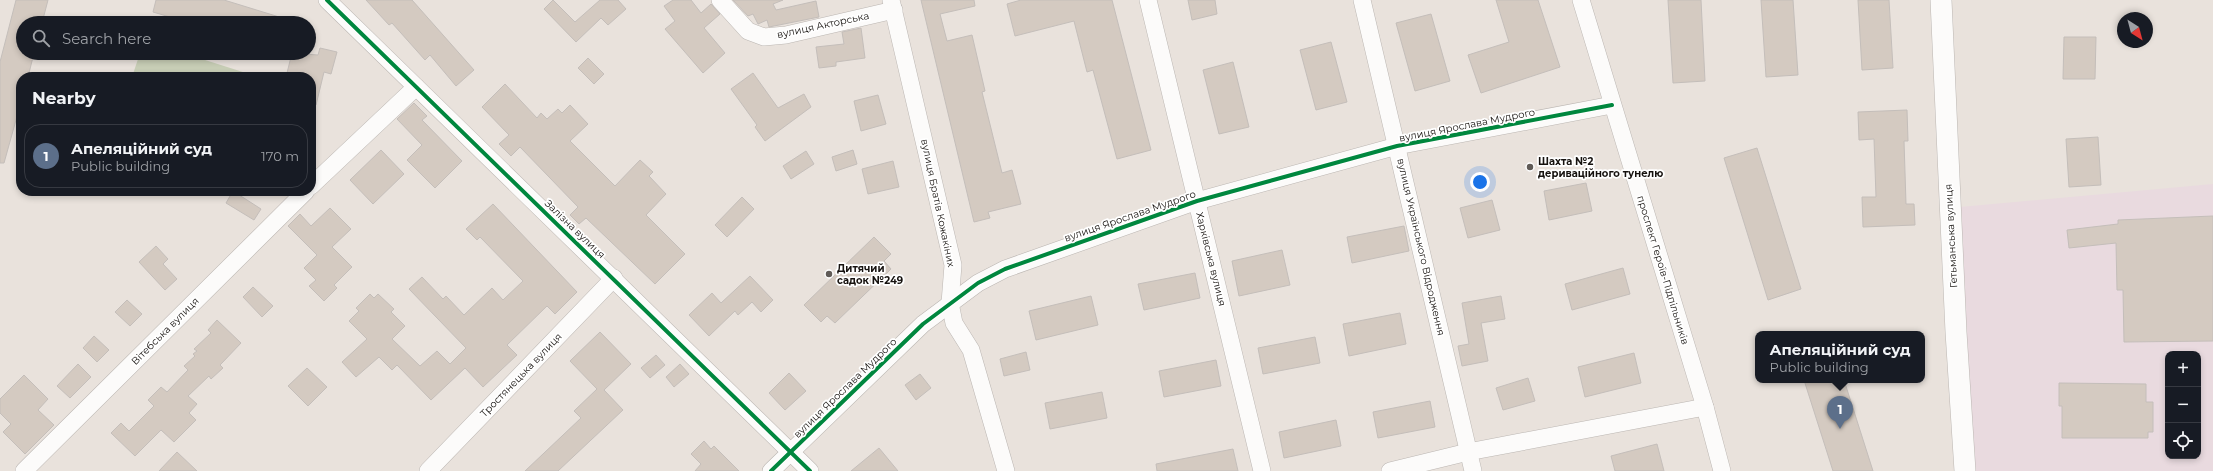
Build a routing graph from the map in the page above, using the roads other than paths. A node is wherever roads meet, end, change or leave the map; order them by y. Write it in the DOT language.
graph roads {
  1 [pos="327,0"];
  2 [pos="720,0"];
  3 [pos="1148,0"];
  4 [pos="1362,0"];
  5 [pos="1581,0"];
  6 [pos="1941,0"];
  7 [pos="892,5"];
  8 [pos="416,88"];
  9 [pos="1612,105"];
  10 [pos="1397,146"];
  11 [pos="316,181"];
  12 [pos="301,196"];
  13 [pos="1197,201"];
  14 [pos="614,278"];
  15 [pos="950,303"];
  16 [pos="1705,407"];
  17 [pos="791,452"];
  18 [pos="1468,452"];
  19 [pos="24,471"];
  20 [pos="428,471"];
  21 [pos="771,471"];
  22 [pos="810,471"];
  23 [pos="1006,471"];
  24 [pos="1262,471"];
  25 [pos="1390,471"];
  26 [pos="1473,471"];
  27 [pos="1722,471"];
  28 [pos="1965,471"];
  1 -- 8 [label="street, Залізна вулиця"];
  2 -- 7 [label="street, вулиця Акторська"];
  3 -- 13 [label="street, Харківська вулиця"];
  4 -- 10 [label="street, вулиця Українського Відродження"];
  5 -- 9 [label="street, проспект Героїв-Підпільників"];
  6 -- 28 [label="street, Гетьманська вулиця"];
  7 -- 15 [label="street, вулиця Братів Кожакіних"];
  8 -- 11 [label="street"];
  8 -- 14 [label="street, Залізна вулиця"];
  9 -- 10 [label="street, вулиця Ярослава Мудрого"];
  9 -- 16 [label="street, проспект Героїв-Підпільників"];
  10 -- 13 [label="street, вулиця Ярослава Мудрого"];
  10 -- 18 [label="street, вулиця Українського Відродження"];
  12 -- 19 [label="street, Вітебська вулиця"];
  13 -- 15 [label="street, вулиця Ярослава Мудрого"];
  13 -- 24 [label="street, Харківська вулиця"];
  14 -- 17 [label="street, Залізна вулиця"];
  14 -- 20 [label="street, Тростянецька вулиця"];
  15 -- 17 [label="street, вулиця Ярослава Мудрого"];
  15 -- 23 [label="street, вулиця Братів Кожакіних"];
  16 -- 18 [label="street"];
  16 -- 27 [label="street, проспект Героїв-Підпільників"];
  17 -- 21 [label="street, вулиця Ярослава Мудрого"];
  17 -- 22 [label="street, Залізна вулиця"];
  18 -- 25 [label="street"];
  18 -- 26 [label="street, вулиця Українського Відродження"];
}
